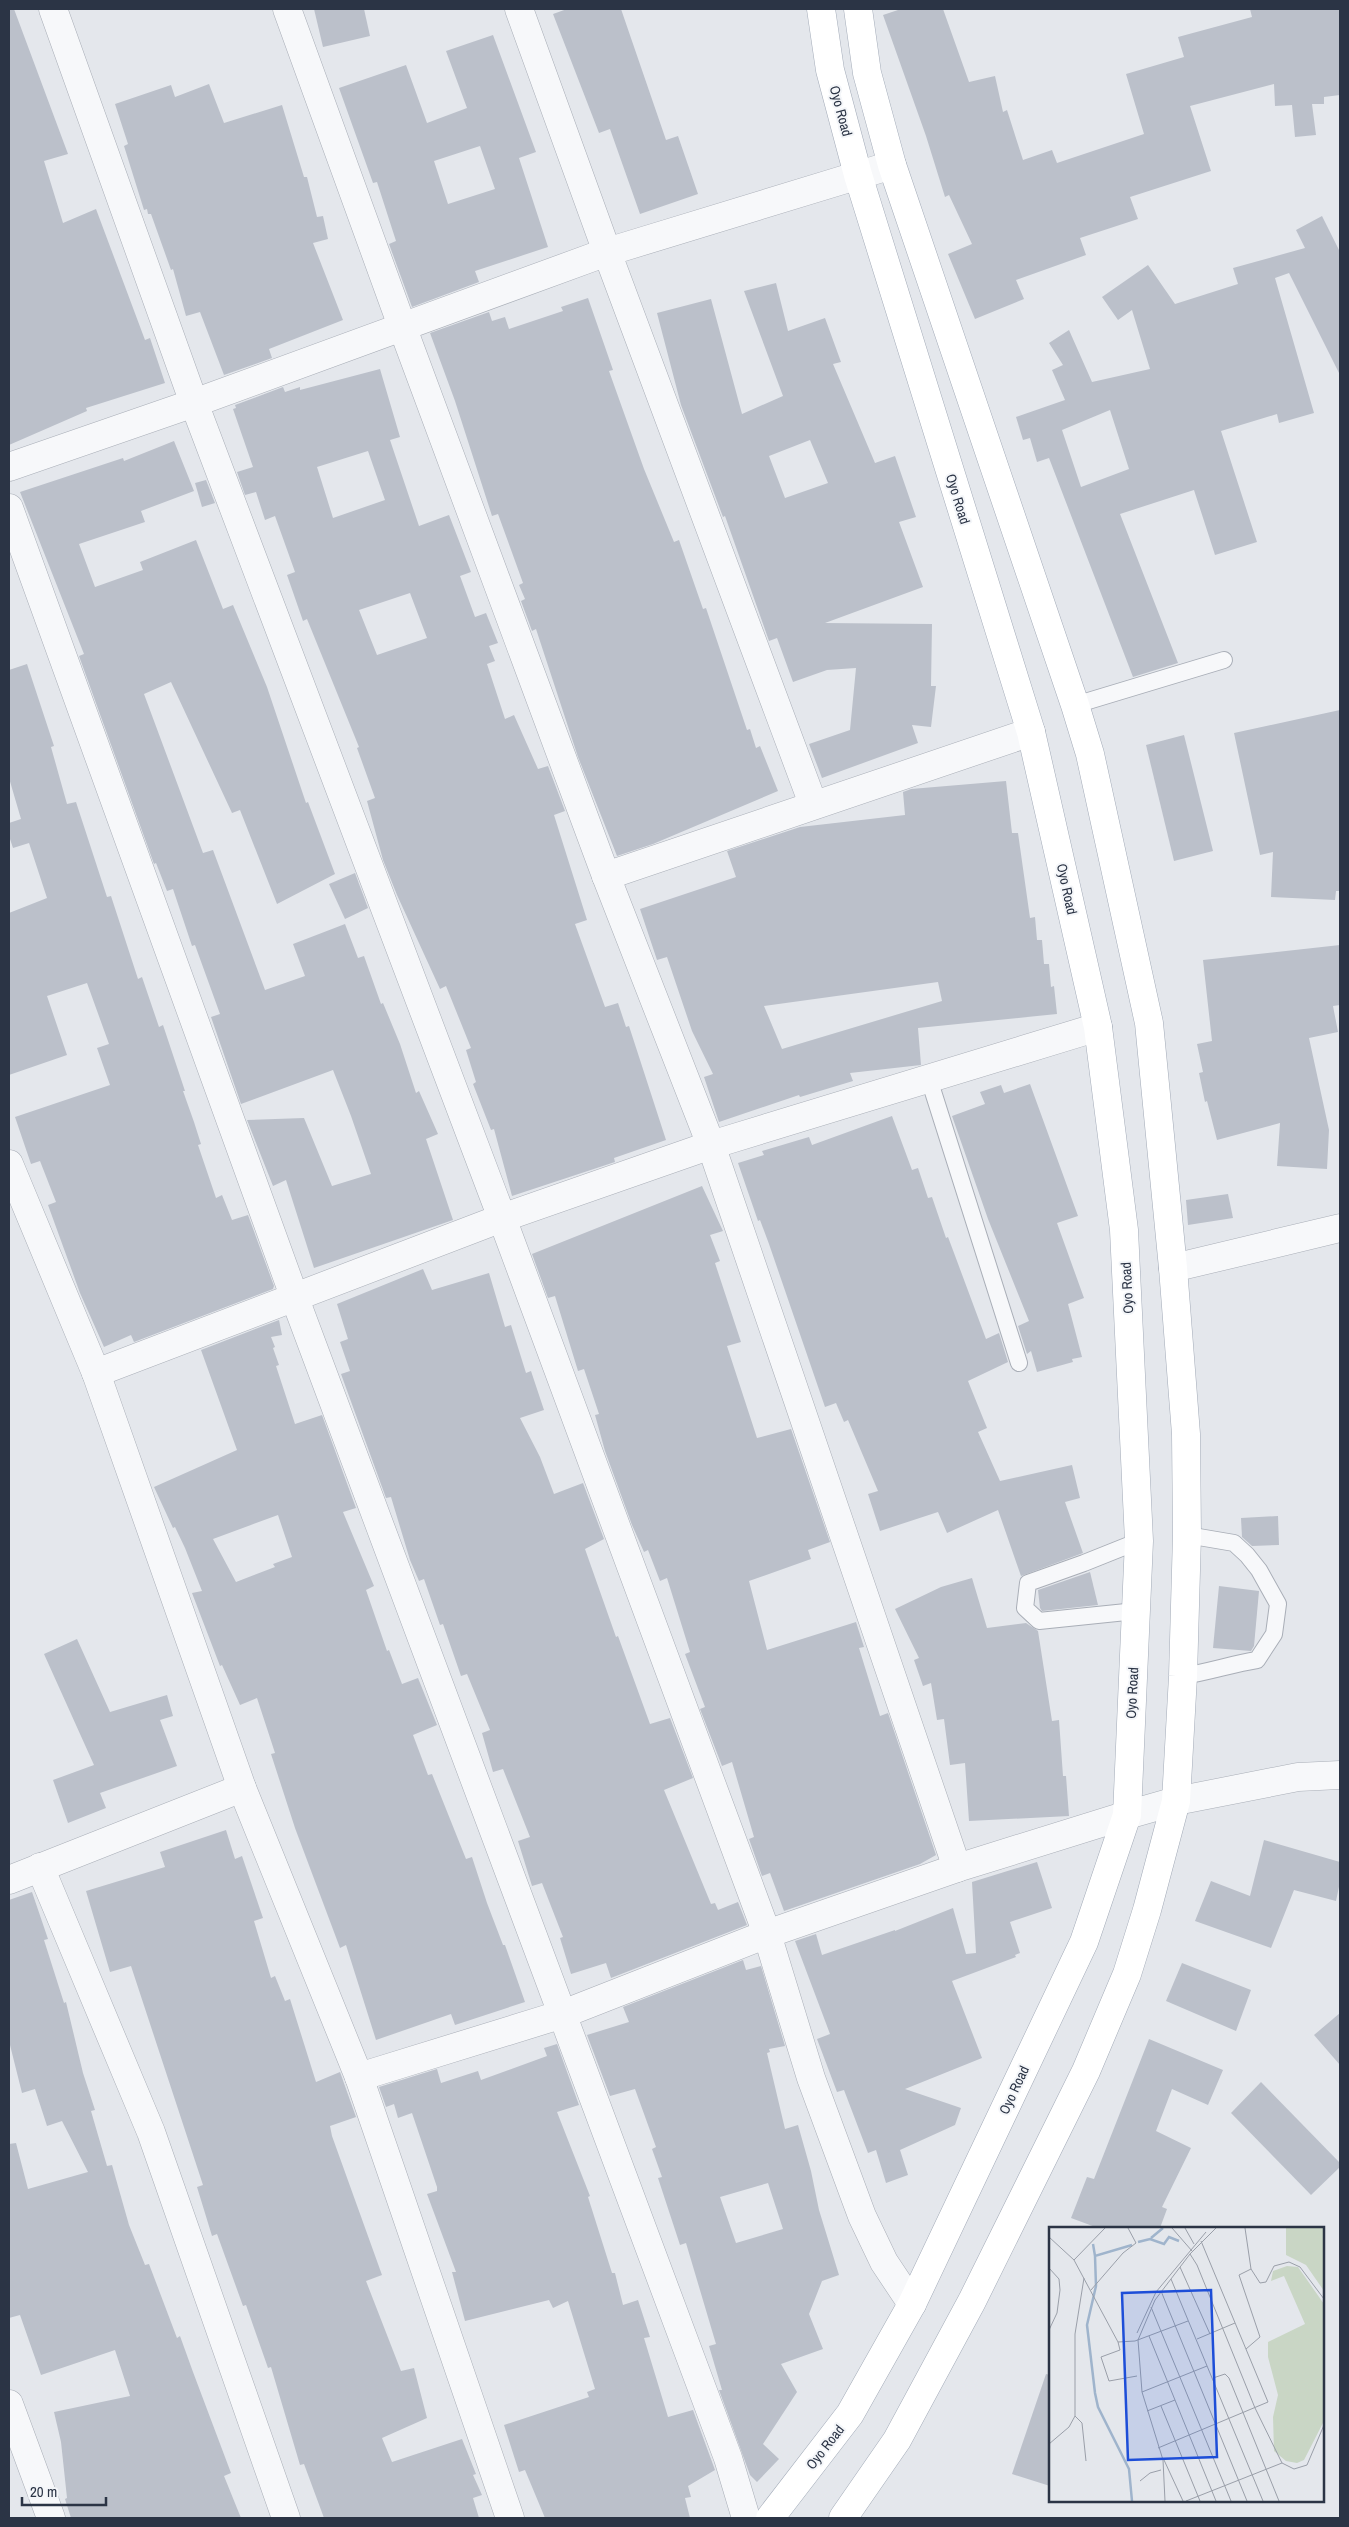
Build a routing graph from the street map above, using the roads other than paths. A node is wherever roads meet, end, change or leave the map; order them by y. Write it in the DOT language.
graph roads {
  1 [pos="53,9"];
  2 [pos="288,9"];
  3 [pos="519,9"];
  4 [pos="821,9"];
  5 [pos="858,9"];
  6 [pos="892,165"];
  7 [pos="858,175"];
  8 [pos="606,252"];
  9 [pos="402,326"];
  10 [pos="194,403"];
  11 [pos="9,467"];
  12 [pos="9,508"];
  13 [pos="1224,660"];
  14 [pos="1075,705"];
  15 [pos="1031,732"];
  16 [pos="813,804"];
  17 [pos="606,876"];
  18 [pos="1098,1027"];
  19 [pos="929,1079"];
  20 [pos="711,1146"];
  21 [pos="9,1164"];
  22 [pos="14,1194"];
  23 [pos="502,1218"];
  24 [pos="1340,1228"];
  25 [pos="1173,1268"];
  26 [pos="294,1296"];
  27 [pos="1019,1363"];
  28 [pos="96,1373"];
  29 [pos="1187,1535"];
  30 [pos="1139,1541"];
  31 [pos="1136,1611"];
  32 [pos="1183,1676"];
  33 [pos="1340,1775"];
  34 [pos="242,1788"];
  35 [pos="1176,1801"];
  36 [pos="1127,1815"];
  37 [pos="40,1867"];
  38 [pos="958,1868"];
  39 [pos="9,1880"];
  40 [pos="767,1934"];
  41 [pos="562,2014"];
  42 [pos="359,2077"];
  43 [pos="912,2304"];
  44 [pos="9,2404"];
  45 [pos="51,2518"];
  46 [pos="286,2518"];
  47 [pos="510,2518"];
  48 [pos="746,2518"];
  49 [pos="770,2518"];
  50 [pos="843,2518"];
  1 -- 10 [label="street"];
  2 -- 9 [label="street"];
  3 -- 8 [label="street"];
  4 -- 7 [label="main road, Oyo Road"];
  5 -- 6 [label="main road"];
  6 -- 7 [label="street"];
  6 -- 14 [label="main road"];
  7 -- 8 [label="street"];
  7 -- 15 [label="main road, Oyo Road"];
  8 -- 9 [label="street"];
  8 -- 16 [label="street"];
  9 -- 10 [label="street"];
  9 -- 17 [label="street"];
  10 -- 11 [label="street"];
  10 -- 23 [label="street"];
  12 -- 26 [label="street"];
  13 -- 14 [label="lane"];
  14 -- 25 [label="main road"];
  15 -- 16 [label="street"];
  15 -- 18 [label="main road, Oyo Road"];
  16 -- 17 [label="street"];
  17 -- 20 [label="street"];
  18 -- 19 [label="street"];
  18 -- 30 [label="main road, Oyo Road"];
  19 -- 20 [label="street"];
  19 -- 27 [label="lane"];
  20 -- 23 [label="street"];
  20 -- 38 [label="street"];
  21 -- 22 [label="street"];
  22 -- 28 [label="street"];
  23 -- 26 [label="street"];
  23 -- 40 [label="street"];
  24 -- 25 [label="street"];
  25 -- 29 [label="main road"];
  26 -- 28 [label="street"];
  26 -- 41 [label="street"];
  28 -- 34 [label="street"];
  29 -- 32 [label="main road"];
  29 -- 32 [label="lane"];
  30 -- 31 [label="main road, Oyo Road"];
  30 -- 31 [label="lane"];
  31 -- 36 [label="main road, Oyo Road"];
  32 -- 35 [label="main road"];
  33 -- 35 [label="street"];
  34 -- 37 [label="street"];
  34 -- 42 [label="street"];
  35 -- 36 [label="street"];
  35 -- 50 [label="main road"];
  36 -- 38 [label="street"];
  36 -- 43 [label="main road, Oyo Road"];
  37 -- 39 [label="street"];
  37 -- 46 [label="street"];
  38 -- 40 [label="street"];
  40 -- 41 [label="street"];
  40 -- 43 [label="street"];
  41 -- 42 [label="street"];
  41 -- 48 [label="street"];
  42 -- 47 [label="street"];
  43 -- 49 [label="main road, Oyo Road"];
  44 -- 45 [label="street"];
}
